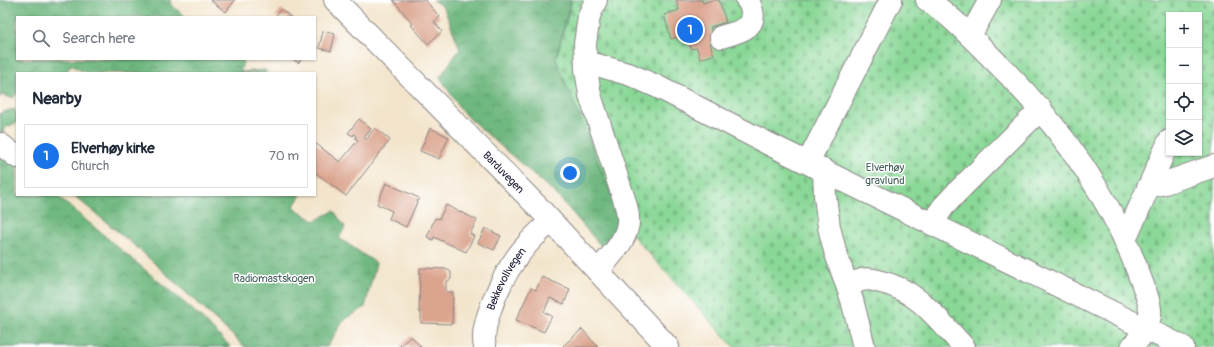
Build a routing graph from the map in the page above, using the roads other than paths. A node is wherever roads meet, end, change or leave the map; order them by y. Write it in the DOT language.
graph roads {
  1 [pos="335,0"];
  2 [pos="596,0"];
  3 [pos="747,0"];
  4 [pos="891,0"];
  5 [pos="927,0"];
  6 [pos="990,0"];
  7 [pos="970,36"];
  8 [pos="721,37"];
  9 [pos="586,63"];
  10 [pos="1041,109"];
  11 [pos="0,144"];
  12 [pos="1166,148"];
  13 [pos="16,156"];
  14 [pos="816,166"];
  15 [pos="1214,166"];
  16 [pos="1148,187"];
  17 [pos="551,222"];
  18 [pos="932,224"];
  19 [pos="1125,240"];
  20 [pos="598,271"];
  21 [pos="848,286"];
  22 [pos="1146,328"];
  23 [pos="485,347"];
  24 [pos="668,347"];
  25 [pos="864,347"];
  26 [pos="964,347"];
  27 [pos="1132,347"];
  28 [pos="1183,347"];
  1 -- 17 [label="street, Barduvegen"];
  2 -- 9 [label="street"];
  3 -- 8 [label="street"];
  4 -- 14 [label="street"];
  5 -- 7 [label="street"];
  6 -- 7 [label="street"];
  7 -- 10 [label="street"];
  9 -- 14 [label="street"];
  9 -- 20 [label="street"];
  10 -- 18 [label="street"];
  10 -- 19 [label="street"];
  11 -- 13 [label="street"];
  12 -- 16 [label="street"];
  14 -- 18 [label="street"];
  14 -- 21 [label="street"];
  15 -- 16 [label="street"];
  16 -- 19 [label="street"];
  17 -- 20 [label="street, Barduvegen"];
  17 -- 23 [label="street, Bekkevollvegen"];
  18 -- 22 [label="street"];
  19 -- 22 [label="street"];
  20 -- 24 [label="street, Barduvegen"];
  21 -- 25 [label="street"];
  21 -- 26 [label="street"];
  22 -- 27 [label="street"];
  22 -- 28 [label="street"];
}
